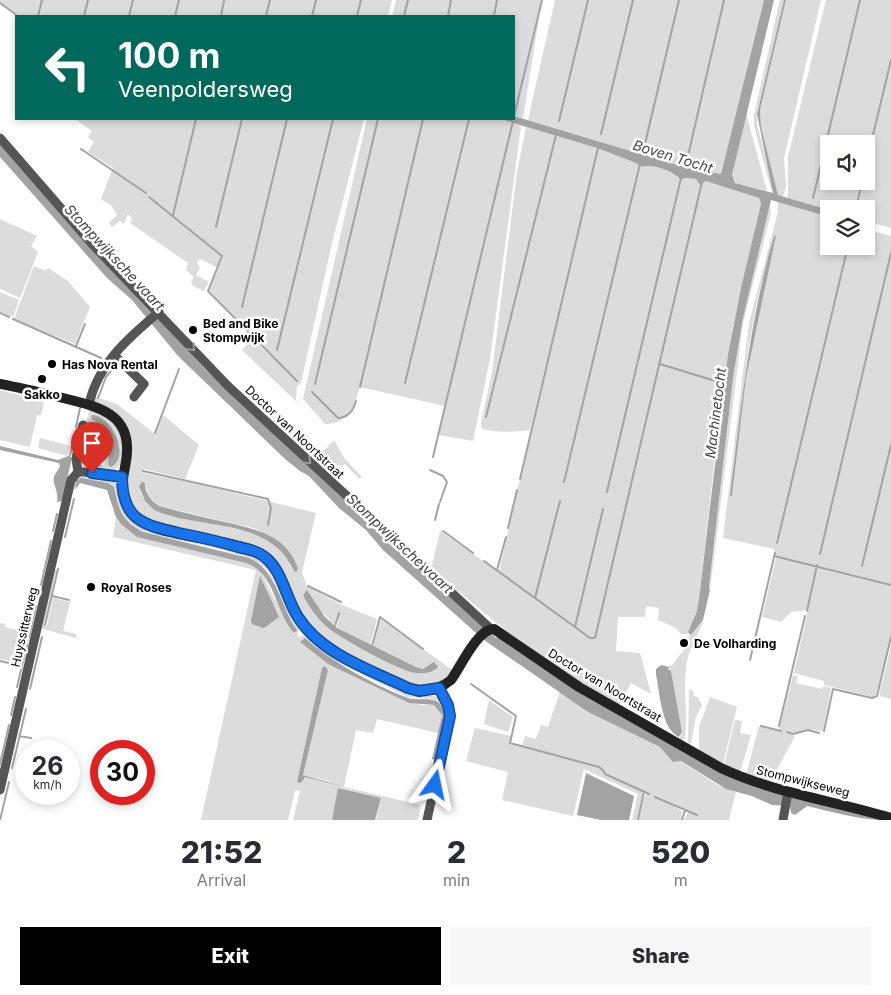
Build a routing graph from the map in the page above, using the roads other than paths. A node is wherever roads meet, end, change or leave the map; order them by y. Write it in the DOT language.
graph roads {
  1 [pos="0,138"];
  2 [pos="158,313"];
  3 [pos="114,355"];
  4 [pos="0,384"];
  5 [pos="134,397"];
  6 [pos="89,404"];
  7 [pos="83,425"];
  8 [pos="78,472"];
  9 [pos="122,477"];
  10 [pos="489,630"];
  11 [pos="439,688"];
  12 [pos="686,748"];
  13 [pos="0,790"];
  14 [pos="786,798"];
  15 [pos="891,818"];
  16 [pos="427,820"];
  17 [pos="783,820"];
  1 -- 2 [label="street, Doctor van Noortstraat"];
  2 -- 3 [label="street"];
  2 -- 10 [label="street, Doctor van Noortstraat, one-way"];
  3 -- 5 [label="street"];
  3 -- 6 [label="street"];
  4 -- 6 [label="street"];
  6 -- 9 [label="street"];
  7 -- 8 [label="street, Huyssitterweg"];
  8 -- 9 [label="street"];
  8 -- 13 [label="street, Huyssitterweg"];
  9 -- 11 [label="street"];
  10 -- 11 [label="street"];
  10 -- 12 [label="street, Doctor van Noortstraat"];
  11 -- 16 [label="street"];
  12 -- 14 [label="street, Stompwijkseweg"];
  14 -- 15 [label="street, Stompwijkseweg"];
  14 -- 17 [label="street"];
}
